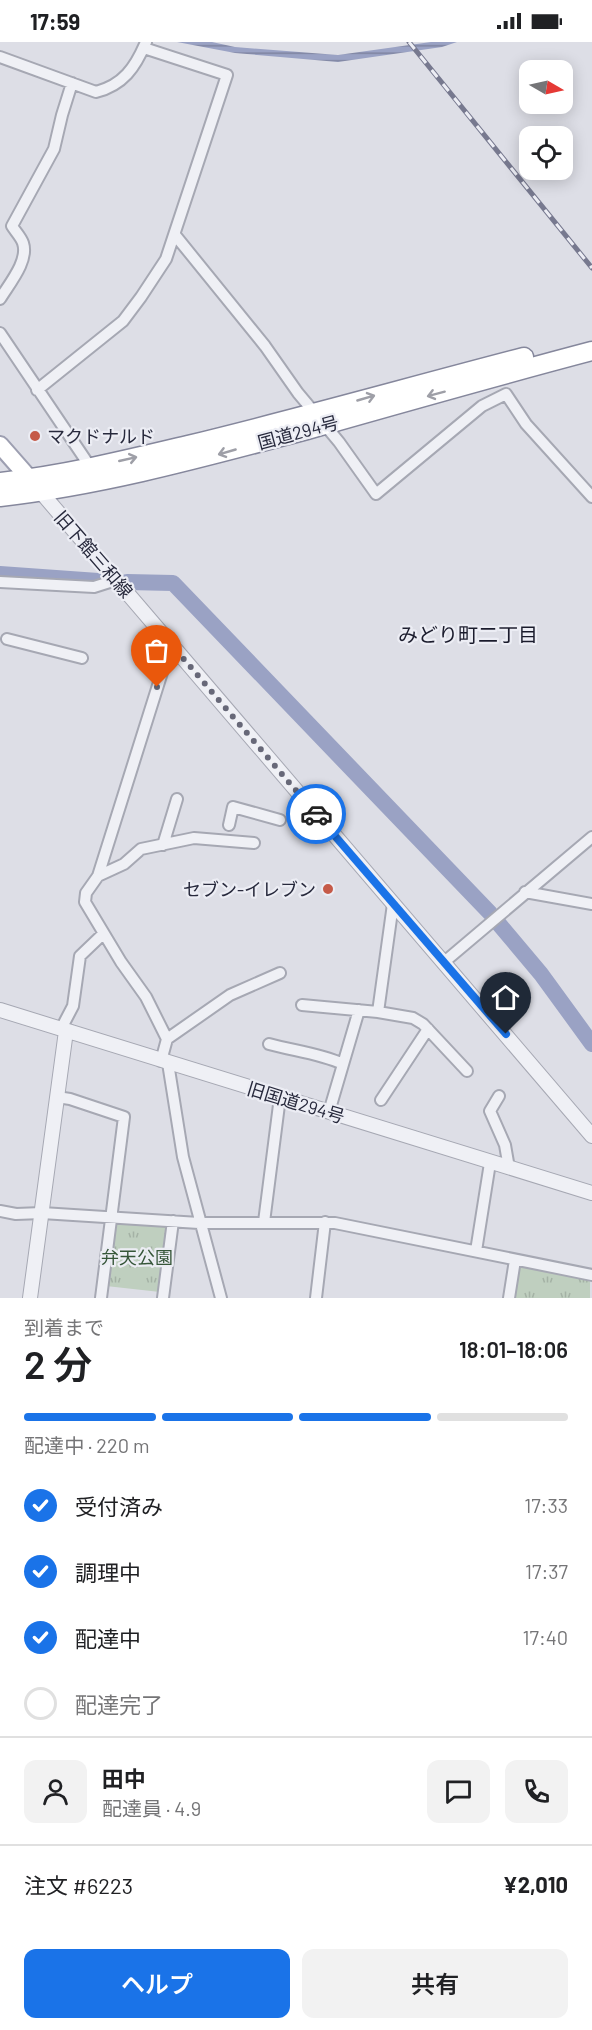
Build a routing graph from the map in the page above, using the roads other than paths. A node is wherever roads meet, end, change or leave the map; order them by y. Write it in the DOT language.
graph roads {
  1 [pos="146,44"];
  2 [pos="0,57"];
  3 [pos="72,83"];
  4 [pos="175,235"];
  5 [pos="0,299"];
  6 [pos="0,333"];
  7 [pos="592,339"];
  8 [pos="592,351"];
  9 [pos="551,356"];
  10 [pos="37,390"];
  11 [pos="319,419"];
  12 [pos="0,445"];
  13 [pos="91,468"];
  14 [pos="0,482"];
  15 [pos="35,485"];
  16 [pos="0,497"];
  17 [pos="592,497"];
  18 [pos="116,580"];
  19 [pos="0,582"];
  20 [pos="7,639"];
  21 [pos="171,644"];
  22 [pos="82,658"];
  23 [pos="177,798"];
  24 [pos="280,820"];
  25 [pos="229,825"];
  26 [pos="592,837"];
  27 [pos="254,843"];
  28 [pos="164,844"];
  29 [pos="98,876"];
  30 [pos="525,892"];
  31 [pos="393,904"];
  32 [pos="592,904"];
  33 [pos="103,934"];
  34 [pos="443,963"];
  35 [pos="280,973"];
  36 [pos="302,1005"];
  37 [pos="0,1010"];
  38 [pos="359,1010"];
  39 [pos="378,1012"];
  40 [pos="428,1029"];
  41 [pos="63,1030"];
  42 [pos="167,1039"];
  43 [pos="269,1044"];
  44 [pos="165,1062"];
  45 [pos="343,1064"];
  46 [pos="467,1071"];
  47 [pos="499,1096"];
  48 [pos="57,1097"];
  49 [pos="280,1097"];
  50 [pos="381,1100"];
  51 [pos="329,1112"];
  52 [pos="592,1136"];
  53 [pos="490,1163"];
  54 [pos="509,1168"];
  55 [pos="592,1193"];
  56 [pos="0,1211"];
  57 [pos="42,1213"];
  58 [pos="112,1217"];
  59 [pos="173,1221"];
  60 [pos="264,1222"];
  61 [pos="325,1222"];
  62 [pos="199,1223"];
  63 [pos="476,1251"];
  64 [pos="515,1260"];
  65 [pos="592,1275"];
  66 [pos="30,1298"];
  67 [pos="101,1298"];
  68 [pos="163,1298"];
  69 [pos="221,1298"];
  70 [pos="316,1298"];
  71 [pos="509,1298"];
  1 -- 3 [label="street"];
  1 -- 4 [label="street"];
  2 -- 3 [label="street"];
  3 -- 5 [label="street"];
  4 -- 10 [label="street"];
  4 -- 11 [label="street"];
  6 -- 10 [label="street"];
  7 -- 9 [label="highway, 国道294号"];
  8 -- 9 [label="highway, 国道294号"];
  9 -- 11 [label="highway, 国道294号"];
  10 -- 13 [label="street"];
  13 -- 11 [label="highway, 国道294号, one-way"];
  11 -- 15 [label="highway, 国道294号, one-way"];
  11 -- 17 [label="street"];
  12 -- 15 [label="main road"];
  13 -- 15 [label="highway, 国道294号"];
  14 -- 15 [label="highway, 国道294号"];
  15 -- 16 [label="highway, 国道294号"];
  15 -- 18 [label="street, 旧下館三和線"];
  18 -- 19 [label="street"];
  18 -- 21 [label="street, 旧下館三和線"];
  20 -- 22 [label="street"];
  21 -- 29 [label="street"];
  21 -- 31 [label="street, 旧下館三和線"];
  23 -- 28 [label="street"];
  24 -- 25 [label="street"];
  26 -- 30 [label="street"];
  27 -- 28 [label="street"];
  28 -- 29 [label="street"];
  29 -- 33 [label="street"];
  30 -- 32 [label="street"];
  30 -- 34 [label="street"];
  31 -- 34 [label="street, 旧下館三和線"];
  31 -- 39 [label="street"];
  33 -- 41 [label="street"];
  33 -- 42 [label="street"];
  34 -- 52 [label="street, 旧下館三和線"];
  35 -- 42 [label="street"];
  36 -- 38 [label="street"];
  37 -- 41 [label="street, 旧国道294号"];
  38 -- 39 [label="street"];
  38 -- 45 [label="street"];
  39 -- 40 [label="street"];
  40 -- 46 [label="street"];
  40 -- 50 [label="street"];
  41 -- 44 [label="street, 旧国道294号"];
  41 -- 48 [label="street"];
  42 -- 44 [label="street"];
  43 -- 45 [label="street"];
  44 -- 49 [label="street, 旧国道294号"];
  44 -- 62 [label="street"];
  45 -- 51 [label="street"];
  47 -- 54 [label="street"];
  48 -- 57 [label="street"];
  48 -- 58 [label="street"];
  49 -- 51 [label="street, 旧国道294号"];
  49 -- 60 [label="street"];
  51 -- 53 [label="street, 旧国道294号"];
  53 -- 54 [label="street, 旧国道294号"];
  53 -- 63 [label="street"];
  54 -- 55 [label="street, 旧国道294号"];
  56 -- 57 [label="street"];
  57 -- 58 [label="street"];
  57 -- 66 [label="street"];
  58 -- 59 [label="street"];
  58 -- 67 [label="street"];
  59 -- 62 [label="street"];
  59 -- 68 [label="street"];
  60 -- 61 [label="street"];
  60 -- 62 [label="street"];
  61 -- 63 [label="street"];
  61 -- 70 [label="street"];
  62 -- 69 [label="street"];
  63 -- 64 [label="street"];
  64 -- 65 [label="street"];
  64 -- 71 [label="street"];
}
